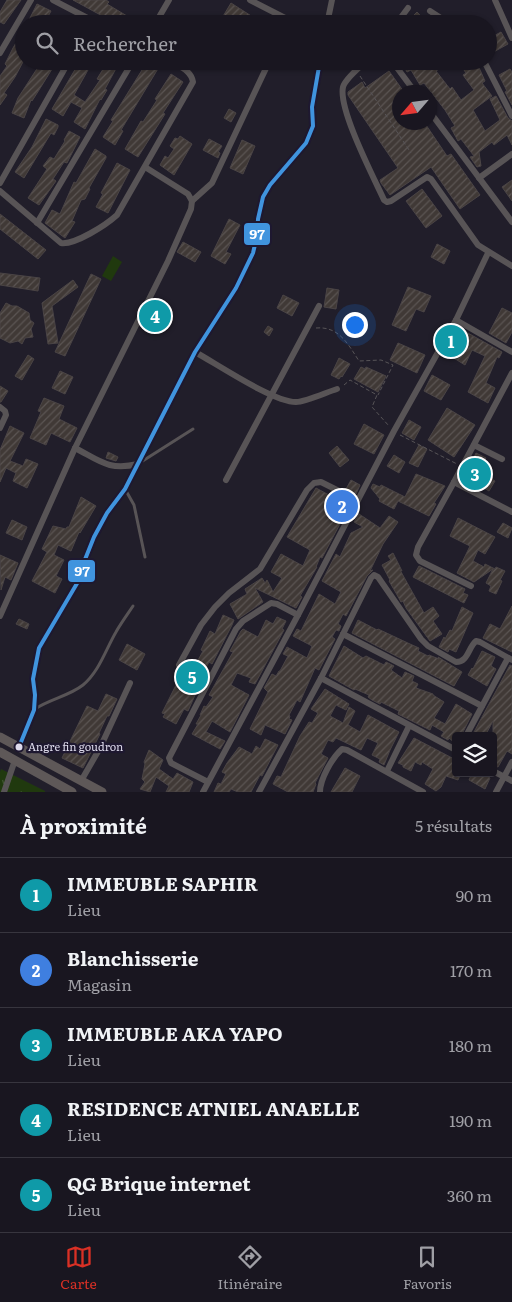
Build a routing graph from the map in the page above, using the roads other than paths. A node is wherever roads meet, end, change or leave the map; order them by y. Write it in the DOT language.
graph roads {
  1 [pos="31,0"];
  2 [pos="53,0"];
  3 [pos="169,0"];
  4 [pos="250,0"];
  5 [pos="332,0"];
  6 [pos="495,0"];
  7 [pos="408,8"];
  8 [pos="430,11"];
  9 [pos="22,15"];
  10 [pos="80,15"];
  11 [pos="160,15"];
  12 [pos="279,15"];
  13 [pos="329,15"];
  14 [pos="403,15"];
  15 [pos="436,15"];
  16 [pos="15,27"];
  17 [pos="512,38"];
  18 [pos="0,53"];
  19 [pos="64,70"];
  20 [pos="128,70"];
  21 [pos="186,70"];
  22 [pos="265,70"];
  23 [pos="318,70"];
  24 [pos="356,70"];
  25 [pos="399,70"];
  26 [pos="489,70"];
  27 [pos="410,85"];
  28 [pos="512,116"];
  29 [pos="437,121"];
  30 [pos="512,154"];
  31 [pos="145,167"];
  32 [pos="479,178"];
  33 [pos="0,183"];
  34 [pos="0,192"];
  35 [pos="192,201"];
  36 [pos="512,222"];
  37 [pos="37,223"];
  38 [pos="488,253"];
  39 [pos="512,266"];
  40 [pos="319,306"];
  41 [pos="456,320"];
  42 [pos="195,352"];
  43 [pos="512,352"];
  44 [pos="512,373"];
  45 [pos="337,389"];
  46 [pos="270,395"];
  47 [pos="0,407"];
  48 [pos="0,428"];
  49 [pos="193,429"];
  50 [pos="474,444"];
  51 [pos="75,448"];
  52 [pos="502,459"];
  53 [pos="138,464"];
  54 [pos="226,480"];
  55 [pos="454,482"];
  56 [pos="125,489"];
  57 [pos="357,500"];
  58 [pos="512,512"];
  59 [pos="146,557"];
  60 [pos="471,586"];
  61 [pos="133,606"];
  62 [pos="298,615"];
  63 [pos="0,616"];
  64 [pos="343,634"];
  65 [pos="510,659"];
  66 [pos="179,665"];
  67 [pos="321,678"];
  68 [pos="130,683"];
  69 [pos="482,706"];
  70 [pos="34,710"];
  71 [pos="409,726"];
  72 [pos="468,732"];
  73 [pos="0,737"];
  74 [pos="19,747"];
  75 [pos="452,748"];
  76 [pos="0,752"];
  77 [pos="15,760"];
  78 [pos="512,762"];
  79 [pos="386,771"];
  80 [pos="497,773"];
  81 [pos="504,777"];
  82 [pos="81,781"];
  83 [pos="512,781"];
  84 [pos="208,782"];
  85 [pos="99,791"];
  86 [pos="4,792"];
  87 [pos="72,792"];
  88 [pos="203,792"];
  89 [pos="259,792"];
  90 [pos="320,792"];
  91 [pos="423,792"];
  92 [pos="496,792"];
  1 -- 9 [label="street"];
  2 -- 10 [label="street"];
  3 -- 11 [label="street"];
  4 -- 12 [label="street"];
  5 -- 13 [label="street"];
  6 -- 17 [label="street"];
  7 -- 14 [label="street"];
  8 -- 15 [label="street"];
  16 -- 18 [label="street"];
  19 -- 33 [label="street"];
  20 -- 37 [label="street"];
  21 -- 31 [label="street"];
  22 -- 35 [label="street"];
  23 -- 42 [label="street"];
  24 -- 38 [label="street"];
  25 -- 27 [label="street"];
  26 -- 28 [label="street"];
  29 -- 32 [label="street"];
  30 -- 32 [label="street"];
  31 -- 35 [label="street"];
  31 -- 37 [label="street"];
  32 -- 36 [label="street"];
  34 -- 37 [label="street"];
  35 -- 51 [label="street"];
  38 -- 39 [label="street"];
  38 -- 41 [label="street"];
  40 -- 46 [label="street"];
  41 -- 43 [label="street"];
  41 -- 57 [label="street"];
  42 -- 46 [label="street"];
  42 -- 53 [label="street"];
  44 -- 50 [label="street"];
  45 -- 46 [label="street"];
  46 -- 54 [label="street"];
  47 -- 48 [label="street"];
  49 -- 53 [label="lane"];
  50 -- 52 [label="street"];
  50 -- 55 [label="street"];
  51 -- 53 [label="street"];
  51 -- 63 [label="street"];
  53 -- 56 [label="street"];
  55 -- 58 [label="street"];
  55 -- 60 [label="street"];
  56 -- 59 [label="lane"];
  56 -- 70 [label="street"];
  57 -- 62 [label="street"];
  57 -- 66 [label="street"];
  61 -- 70 [label="lane"];
  62 -- 84 [label="street"];
  62 -- 84 [label="street"];
  64 -- 65 [label="street"];
  64 -- 67 [label="street"];
  64 -- 69 [label="street"];
  65 -- 69 [label="street"];
  67 -- 71 [label="street"];
  67 -- 89 [label="street"];
  68 -- 82 [label="street"];
  69 -- 72 [label="street"];
  70 -- 74 [label="street"];
  71 -- 75 [label="street"];
  71 -- 79 [label="street"];
  73 -- 74 [label="main road"];
  74 -- 82 [label="main road"];
  76 -- 77 [label="main road"];
  77 -- 86 [label="street"];
  77 -- 87 [label="main road"];
  78 -- 81 [label="street"];
  79 -- 90 [label="street"];
  79 -- 91 [label="street"];
  80 -- 81 [label="street"];
  81 -- 83 [label="street"];
  81 -- 92 [label="street"];
  82 -- 85 [label="main road"];
  84 -- 88 [label="street"];
}
